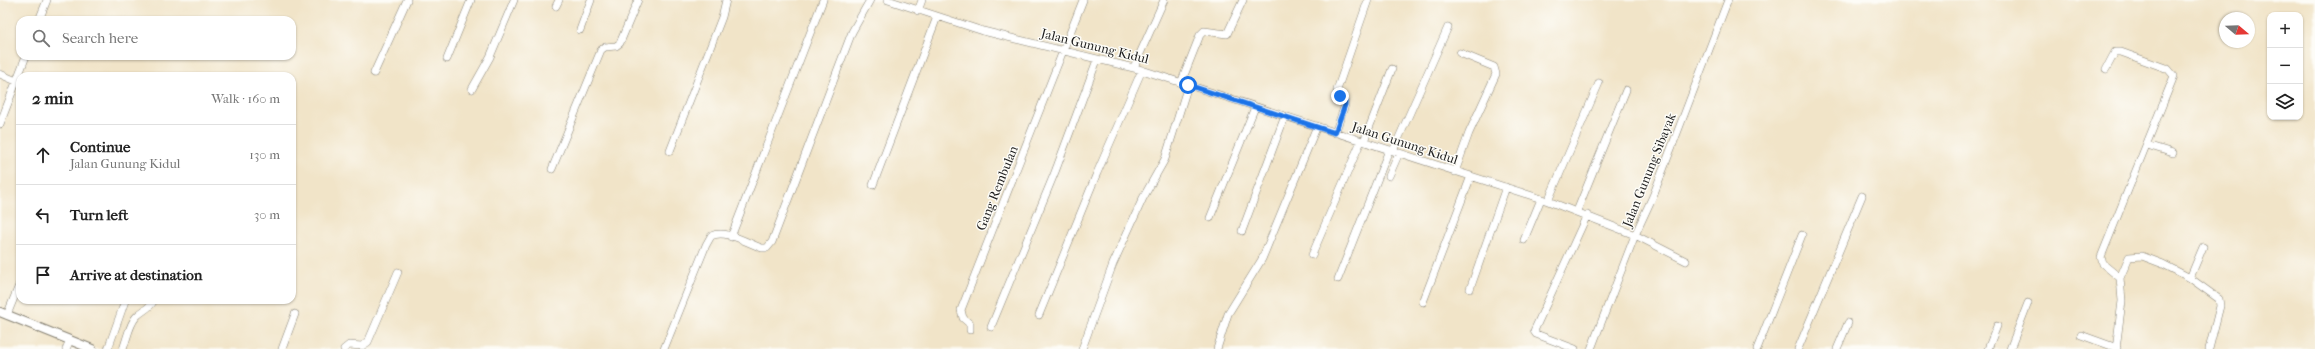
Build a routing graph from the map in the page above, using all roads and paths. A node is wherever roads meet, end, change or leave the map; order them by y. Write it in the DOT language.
graph roads {
  1 [pos="47,0"];
  2 [pos="407,0"];
  3 [pos="471,0"];
  4 [pos="514,0"];
  5 [pos="591,0"];
  6 [pos="638,0"];
  7 [pos="726,0"];
  8 [pos="823,0"];
  9 [pos="870,0"];
  10 [pos="888,0"];
  11 [pos="922,0"];
  12 [pos="1083,0"];
  13 [pos="1164,0"];
  14 [pos="1243,0"];
  15 [pos="1368,0"];
  16 [pos="1728,0"];
  17 [pos="918,11"];
  18 [pos="41,16"];
  19 [pos="936,17"];
  20 [pos="1448,27"];
  21 [pos="580,30"];
  22 [pos="1063,52"];
  23 [pos="1460,53"];
  24 [pos="447,59"];
  25 [pos="24,60"];
  26 [pos="1097,60"];
  27 [pos="1134,67"];
  28 [pos="1392,69"];
  29 [pos="2106,69"];
  30 [pos="1142,70"];
  31 [pos="20,72"];
  32 [pos="374,73"];
  33 [pos="0,74"];
  34 [pos="16,81"];
  35 [pos="1599,83"];
  36 [pos="1184,84"];
  37 [pos="472,89"];
  38 [pos="1626,90"];
  39 [pos="1255,106"];
  40 [pos="1284,116"];
  41 [pos="0,124"];
  42 [pos="1317,126"];
  43 [pos="1335,133"];
  44 [pos="1362,141"];
  45 [pos="2147,145"];
  46 [pos="670,151"];
  47 [pos="1394,152"];
  48 [pos="2173,153"];
  49 [pos="552,169"];
  50 [pos="1455,172"];
  51 [pos="1389,176"];
  52 [pos="1471,176"];
  53 [pos="873,185"];
  54 [pos="1506,187"];
  55 [pos="1862,196"];
  56 [pos="1545,200"];
  57 [pos="1577,211"];
  58 [pos="1587,215"];
  59 [pos="1210,218"];
  60 [pos="1242,231"];
  61 [pos="1635,235"];
  62 [pos="1802,235"];
  63 [pos="731,237"];
  64 [pos="1524,240"];
  65 [pos="2203,247"];
  66 [pos="1312,255"];
  67 [pos="1686,261"];
  68 [pos="398,272"];
  69 [pos="2120,278"];
  70 [pos="2190,278"];
  71 [pos="1338,279"];
  72 [pos="1470,289"];
  73 [pos="16,290"];
  74 [pos="1423,302"];
  75 [pos="2028,303"];
  76 [pos="124,304"];
  77 [pos="152,304"];
  78 [pos="4,313"];
  79 [pos="295,314"];
  80 [pos="1039,314"];
  81 [pos="1848,323"];
  82 [pos="1997,326"];
  83 [pos="991,327"];
  84 [pos="970,330"];
  85 [pos="2081,335"];
  86 [pos="70,340"];
  87 [pos="66,349"];
  88 [pos="92,349"];
  89 [pos="108,349"];
  90 [pos="123,349"];
  91 [pos="282,349"];
  92 [pos="344,349"];
  93 [pos="664,349"];
  94 [pos="1082,349"];
  95 [pos="1217,349"];
  96 [pos="1575,349"];
  97 [pos="1591,349"];
  98 [pos="1757,349"];
  99 [pos="1798,349"];
  100 [pos="1837,349"];
  101 [pos="1988,349"];
  102 [pos="2010,349"];
  103 [pos="2116,349"];
  104 [pos="2209,349"];
  1 -- 18 [label="street"];
  2 -- 32 [label="street"];
  3 -- 24 [label="street"];
  4 -- 37 [label="street"];
  5 -- 21 [label="street"];
  6 -- 49 [label="street"];
  7 -- 46 [label="street"];
  8 -- 63 [label="street"];
  9 -- 63 [label="street"];
  10 -- 17 [label="street, Jalan Gunung Kidul"];
  11 -- 17 [label="street"];
  12 -- 22 [label="street, Gang Rembulan"];
  13 -- 27 [label="street"];
  14 -- 36 [label="street"];
  15 -- 43 [label="street"];
  16 -- 61 [label="street, Jalan Gunung Sibayak"];
  17 -- 19 [label="street, Jalan Gunung Kidul"];
  19 -- 22 [label="street, Jalan Gunung Kidul"];
  19 -- 53 [label="street"];
  20 -- 47 [label="street"];
  22 -- 26 [label="street, Jalan Gunung Kidul"];
  22 -- 84 [label="street, Gang Rembulan"];
  23 -- 50 [label="street"];
  25 -- 31 [label="street"];
  26 -- 27 [label="street, Jalan Gunung Kidul"];
  26 -- 83 [label="street"];
  27 -- 30 [label="street, Jalan Gunung Kidul"];
  28 -- 44 [label="street"];
  29 -- 45 [label="street"];
  30 -- 36 [label="street, Jalan Gunung Kidul"];
  30 -- 80 [label="street"];
  33 -- 34 [label="street"];
  34 -- 41 [label="street"];
  35 -- 56 [label="street"];
  36 -- 39 [label="street, Jalan Gunung Kidul"];
  36 -- 94 [label="street"];
  38 -- 57 [label="street"];
  39 -- 40 [label="street, Jalan Gunung Kidul"];
  39 -- 59 [label="street"];
  40 -- 42 [label="street, Jalan Gunung Kidul"];
  40 -- 60 [label="street"];
  42 -- 43 [label="street, Jalan Gunung Kidul"];
  42 -- 95 [label="street"];
  43 -- 44 [label="street, Jalan Gunung Kidul"];
  44 -- 47 [label="street, Jalan Gunung Kidul"];
  44 -- 66 [label="street"];
  45 -- 48 [label="street"];
  45 -- 69 [label="street"];
  47 -- 50 [label="street, Jalan Gunung Kidul"];
  47 -- 51 [label="street"];
  47 -- 71 [label="street"];
  50 -- 52 [label="street, Jalan Gunung Kidul"];
  52 -- 54 [label="street, Jalan Gunung Kidul"];
  52 -- 74 [label="street"];
  54 -- 56 [label="street, Jalan Gunung Kidul"];
  54 -- 72 [label="street"];
  55 -- 99 [label="street"];
  56 -- 57 [label="street, Jalan Gunung Kidul"];
  56 -- 64 [label="street"];
  57 -- 58 [label="street, Jalan Gunung Kidul"];
  58 -- 61 [label="street, Jalan Gunung Kidul"];
  58 -- 96 [label="street"];
  61 -- 67 [label="street, Jalan Gunung Kidul"];
  61 -- 97 [label="street, Jalan Gunung Sibayak"];
  62 -- 98 [label="street"];
  63 -- 93 [label="street"];
  65 -- 70 [label="street"];
  68 -- 92 [label="street"];
  69 -- 70 [label="street"];
  69 -- 103 [label="street"];
  70 -- 104 [label="street"];
  73 -- 78 [label="street"];
  75 -- 102 [label="street"];
  76 -- 89 [label="street"];
  77 -- 90 [label="street"];
  78 -- 86 [label="street"];
  79 -- 91 [label="street"];
  81 -- 100 [label="street"];
  82 -- 101 [label="street"];
  85 -- 103 [label="street"];
  86 -- 87 [label="street"];
  86 -- 88 [label="street"];
}
